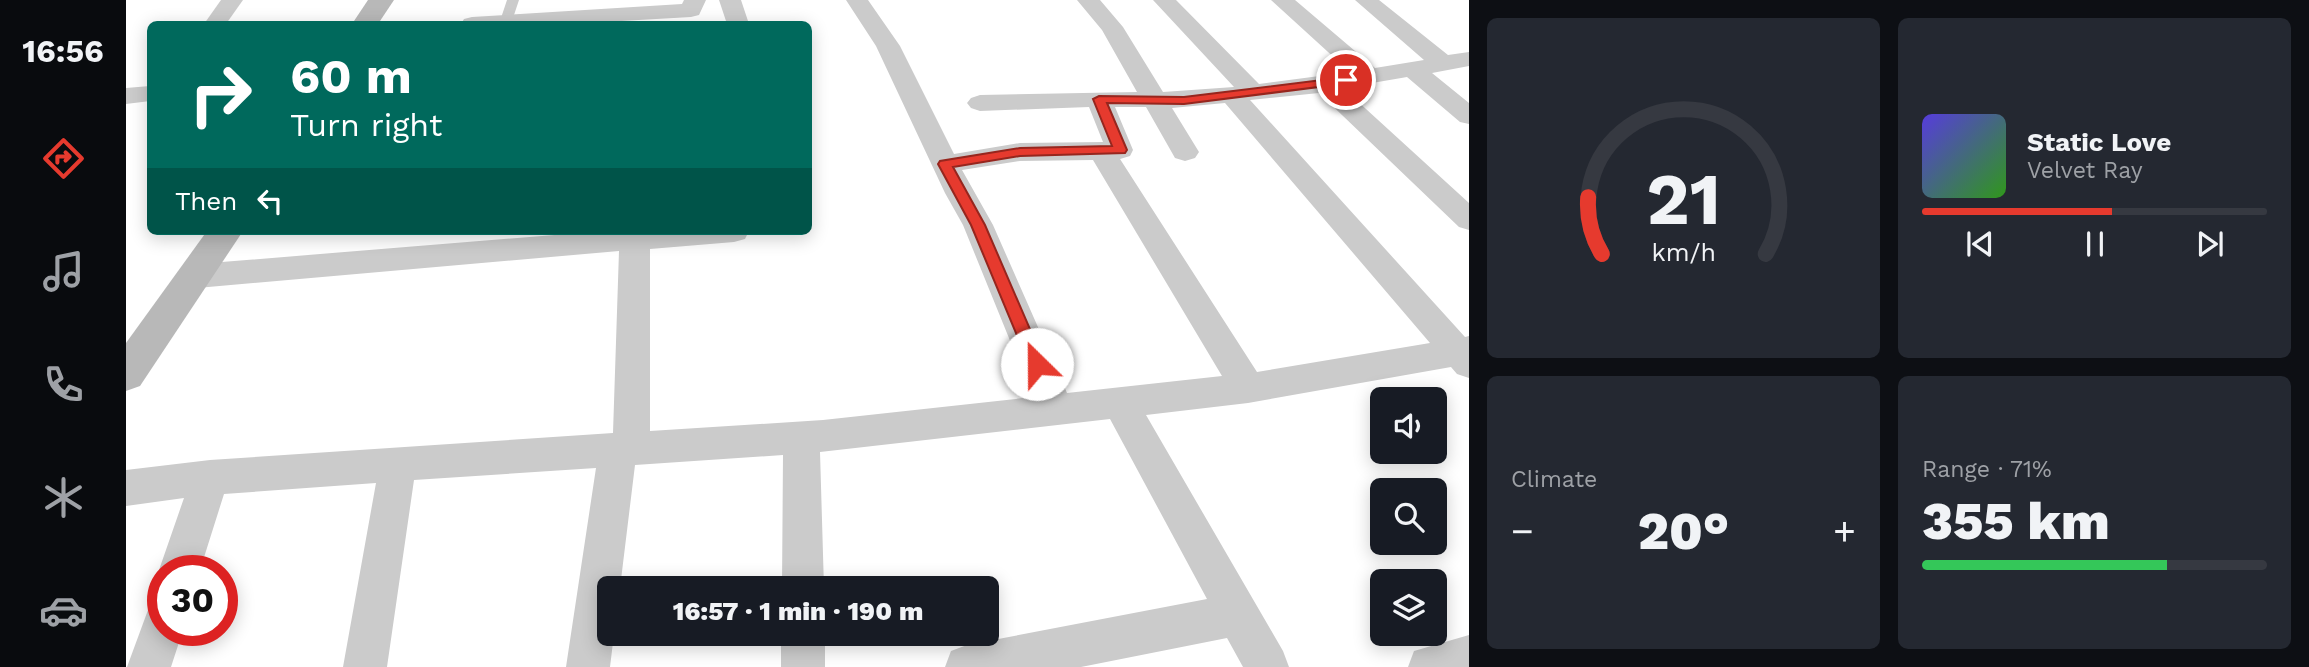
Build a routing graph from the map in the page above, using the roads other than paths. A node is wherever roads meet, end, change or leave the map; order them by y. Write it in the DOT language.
graph roads {
  1 [pos="232,0"];
  2 [pos="381,0"];
  3 [pos="513,0"];
  4 [pos="695,0"];
  5 [pos="730,0"];
  6 [pos="858,0"];
  7 [pos="1088,0"];
  8 [pos="1164,0"];
  9 [pos="1282,0"];
  10 [pos="1366,0"];
  11 [pos="640,19"];
  12 [pos="592,20"];
  13 [pos="217,21"];
  14 [pos="367,21"];
  15 [pos="506,21"];
  16 [pos="563,21"];
  17 [pos="737,21"];
  18 [pos="1457,62"];
  19 [pos="1412,69"];
  20 [pos="1369,76"];
  21 [pos="1324,84"];
  22 [pos="147,94"];
  23 [pos="1242,94"];
  24 [pos="126,96"];
  25 [pos="1099,99"];
  26 [pos="1155,100"];
  27 [pos="981,103"];
  28 [pos="1469,116"];
  29 [pos="1101,151"];
  30 [pos="1185,152"];
  31 [pos="945,164"];
  32 [pos="1469,220"];
  33 [pos="223,235"];
  34 [pos="635,235"];
  35 [pos="197,276"];
  36 [pos="1466,356"];
  37 [pos="126,374"];
  38 [pos="1248,388"];
  39 [pos="1120,403"];
  40 [pos="1056,410"];
  41 [pos="801,437"];
  42 [pos="624,449"];
  43 [pos="398,464"];
  44 [pos="210,477"];
  45 [pos="126,488"];
  46 [pos="185,555"];
  47 [pos="803,576"];
  48 [pos="1237,615"];
  49 [pos="156,646"];
  50 [pos="803,646"];
  51 [pos="1469,657"];
  52 [pos="149,667"];
  53 [pos="365,667"];
  54 [pos="588,667"];
  55 [pos="803,667"];
  56 [pos="967,667"];
  57 [pos="1266,667"];
  58 [pos="1430,667"];
  1 -- 13 [label="street"];
  2 -- 14 [label="street"];
  3 -- 15 [label="lane"];
  4 -- 11 [label="street"];
  5 -- 17 [label="street"];
  6 -- 31 [label="street"];
  7 -- 26 [label="street"];
  8 -- 23 [label="street"];
  9 -- 20 [label="street"];
  10 -- 18 [label="street"];
  11 -- 12 [label="street"];
  12 -- 16 [label="street"];
  18 -- 19 [label="street"];
  19 -- 20 [label="street"];
  19 -- 28 [label="street"];
  20 -- 21 [label="street"];
  21 -- 23 [label="street"];
  21 -- 32 [label="street"];
  22 -- 24 [label="street"];
  23 -- 26 [label="street"];
  23 -- 36 [label="street"];
  25 -- 26 [label="street"];
  25 -- 27 [label="street"];
  25 -- 29 [label="street"];
  26 -- 30 [label="street"];
  29 -- 31 [label="street"];
  29 -- 38 [label="street"];
  31 -- 40 [label="street"];
  33 -- 35 [label="street"];
  34 -- 35 [label="street"];
  34 -- 42 [label="street"];
  35 -- 37 [label="street"];
  36 -- 38 [label="street"];
  38 -- 39 [label="street"];
  39 -- 40 [label="street"];
  39 -- 48 [label="street"];
  40 -- 41 [label="street"];
  41 -- 42 [label="street"];
  41 -- 47 [label="street"];
  42 -- 43 [label="street"];
  42 -- 54 [label="street"];
  43 -- 44 [label="street"];
  43 -- 53 [label="street"];
  44 -- 45 [label="street"];
  44 -- 46 [label="street"];
  48 -- 56 [label="street"];
  48 -- 57 [label="street"];
  49 -- 52 [label="street"];
  50 -- 55 [label="street"];
  51 -- 58 [label="street"];
}
